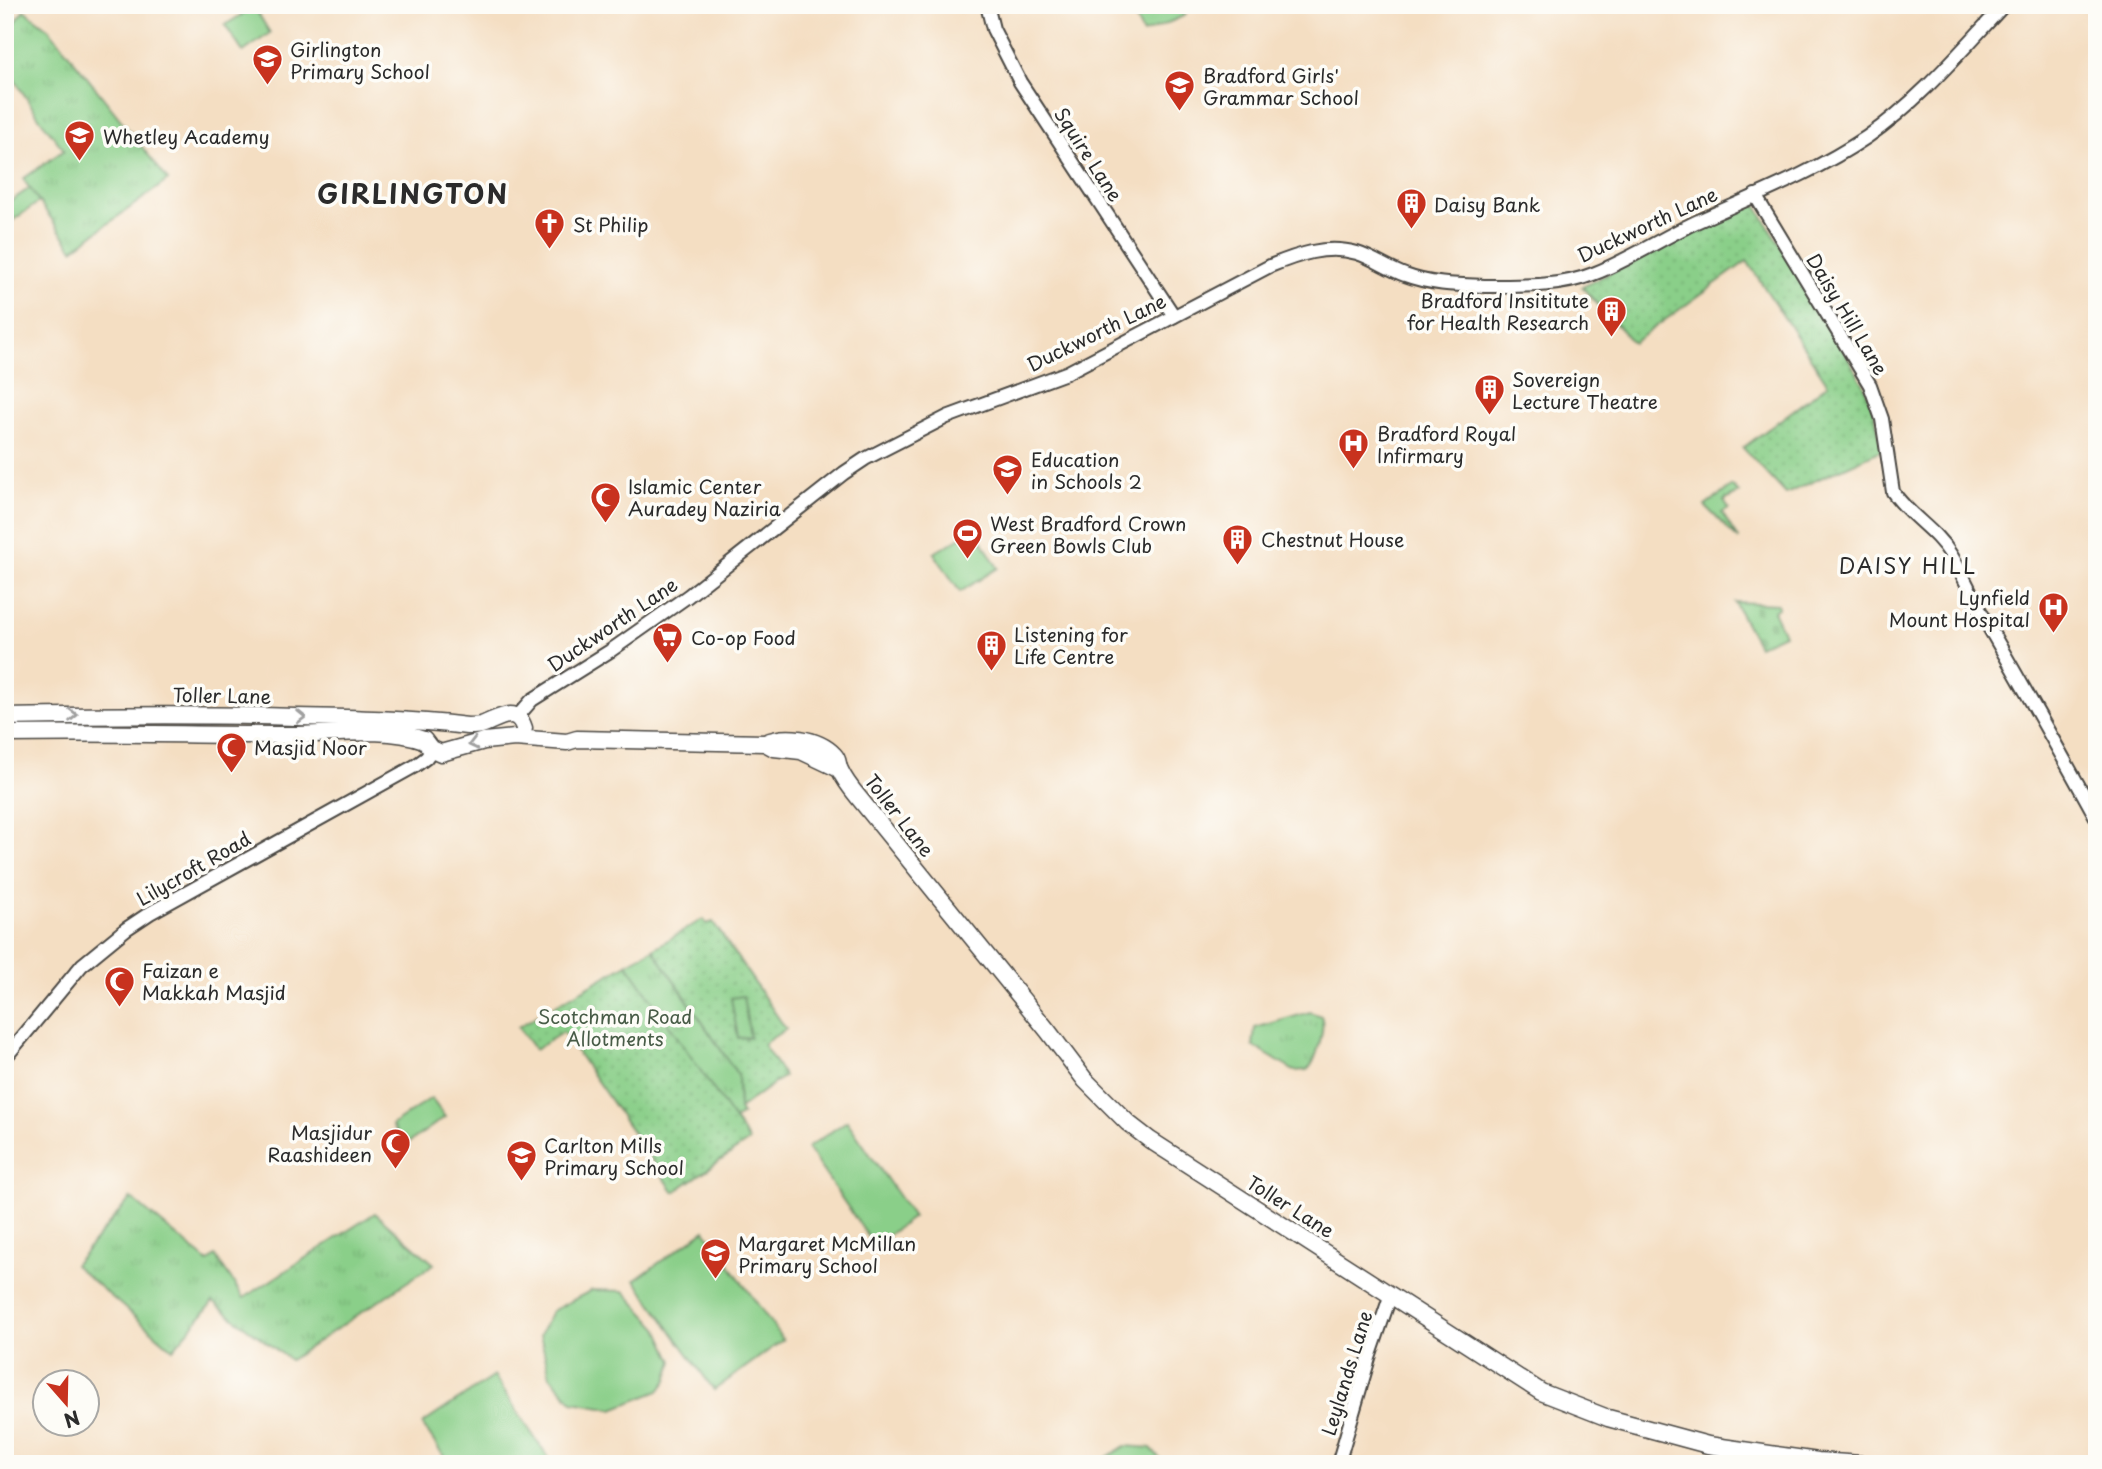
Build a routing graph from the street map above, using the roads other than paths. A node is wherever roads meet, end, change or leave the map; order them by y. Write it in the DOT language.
graph roads {
  1 [pos="987,5"];
  2 [pos="2004,5"];
  3 [pos="1755,195"];
  4 [pos="1174,316"];
  5 [pos="104,715"];
  6 [pos="167,715"];
  7 [pos="255,715"];
  8 [pos="5,717"];
  9 [pos="438,724"];
  10 [pos="359,726"];
  11 [pos="519,728"];
  12 [pos="104,732"];
  13 [pos="168,732"];
  14 [pos="5,734"];
  15 [pos="258,734"];
  16 [pos="428,745"];
  17 [pos="2097,819"];
  18 [pos="5,1058"];
  19 [pos="1391,1294"];
  20 [pos="1338,1464"];
  21 [pos="1861,1464"];
  1 -- 4 [label="street, Squire Lane"];
  2 -- 3 [label="street, Duckworth Lane"];
  3 -- 4 [label="street, Duckworth Lane"];
  3 -- 17 [label="street, Daisy Hill Lane"];
  4 -- 11 [label="street, Duckworth Lane"];
  5 -- 6 [label="main road, Toller Lane"];
  8 -- 5 [label="main road, Toller Lane, one-way"];
  5 -- 12 [label="main road"];
  6 -- 7 [label="main road, Toller Lane"];
  6 -- 13 [label="main road"];
  7 -- 10 [label="main road, Toller Lane, one-way"];
  7 -- 15 [label="main road"];
  9 -- 10 [label="main road, Toller Lane"];
  9 -- 11 [label="main road, Toller Lane"];
  9 -- 16 [label="main road"];
  10 -- 15 [label="main road, Toller Lane"];
  10 -- 16 [label="main road, Toller Lane"];
  11 -- 16 [label="main road, Toller Lane, one-way"];
  11 -- 19 [label="main road, Toller Lane"];
  12 -- 13 [label="main road, Toller Lane"];
  12 -- 14 [label="main road, Toller Lane"];
  13 -- 15 [label="main road, Toller Lane"];
  16 -- 18 [label="street, Lilycroft Road"];
  19 -- 20 [label="street, Leylands Lane"];
  19 -- 21 [label="main road, Toller Lane"];
}
